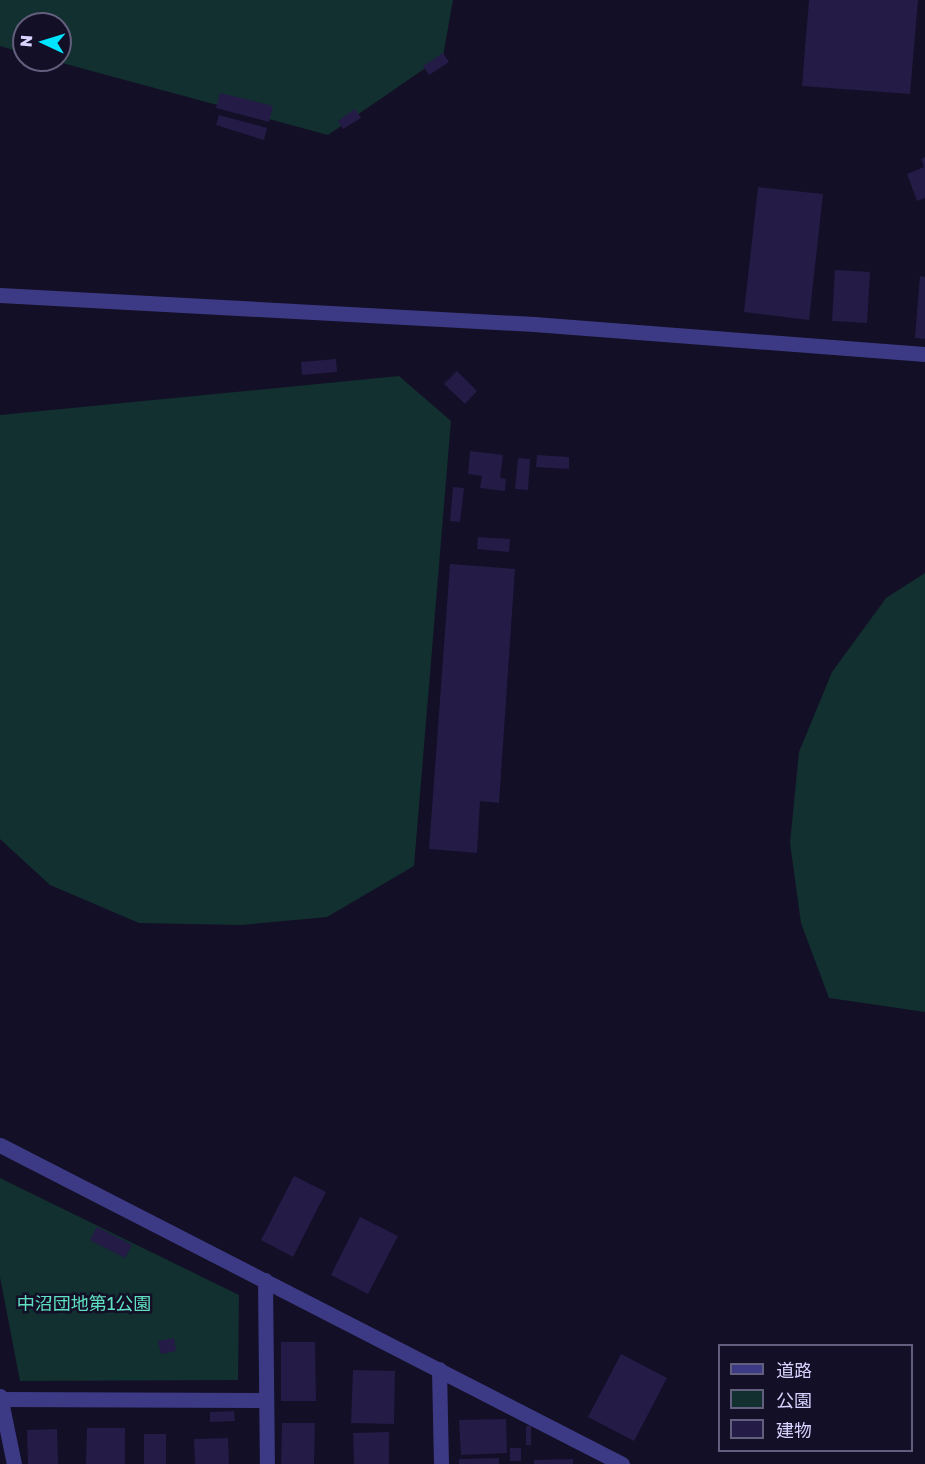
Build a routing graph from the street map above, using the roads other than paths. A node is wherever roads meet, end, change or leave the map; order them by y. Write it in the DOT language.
graph roads {
  1 [pos="0,295"];
  2 [pos="925,354"];
  3 [pos="0,1145"];
  4 [pos="265,1280"];
  5 [pos="439,1369"];
  6 [pos="0,1397"];
  7 [pos="266,1400"];
  8 [pos="14,1464"];
  9 [pos="267,1464"];
  10 [pos="441,1464"];
  11 [pos="622,1464"];
  1 -- 2 [label="street"];
  3 -- 4 [label="street"];
  4 -- 5 [label="street"];
  4 -- 7 [label="street"];
  5 -- 10 [label="street"];
  5 -- 11 [label="street"];
  6 -- 7 [label="street"];
  6 -- 8 [label="street"];
  7 -- 9 [label="street"];
}
